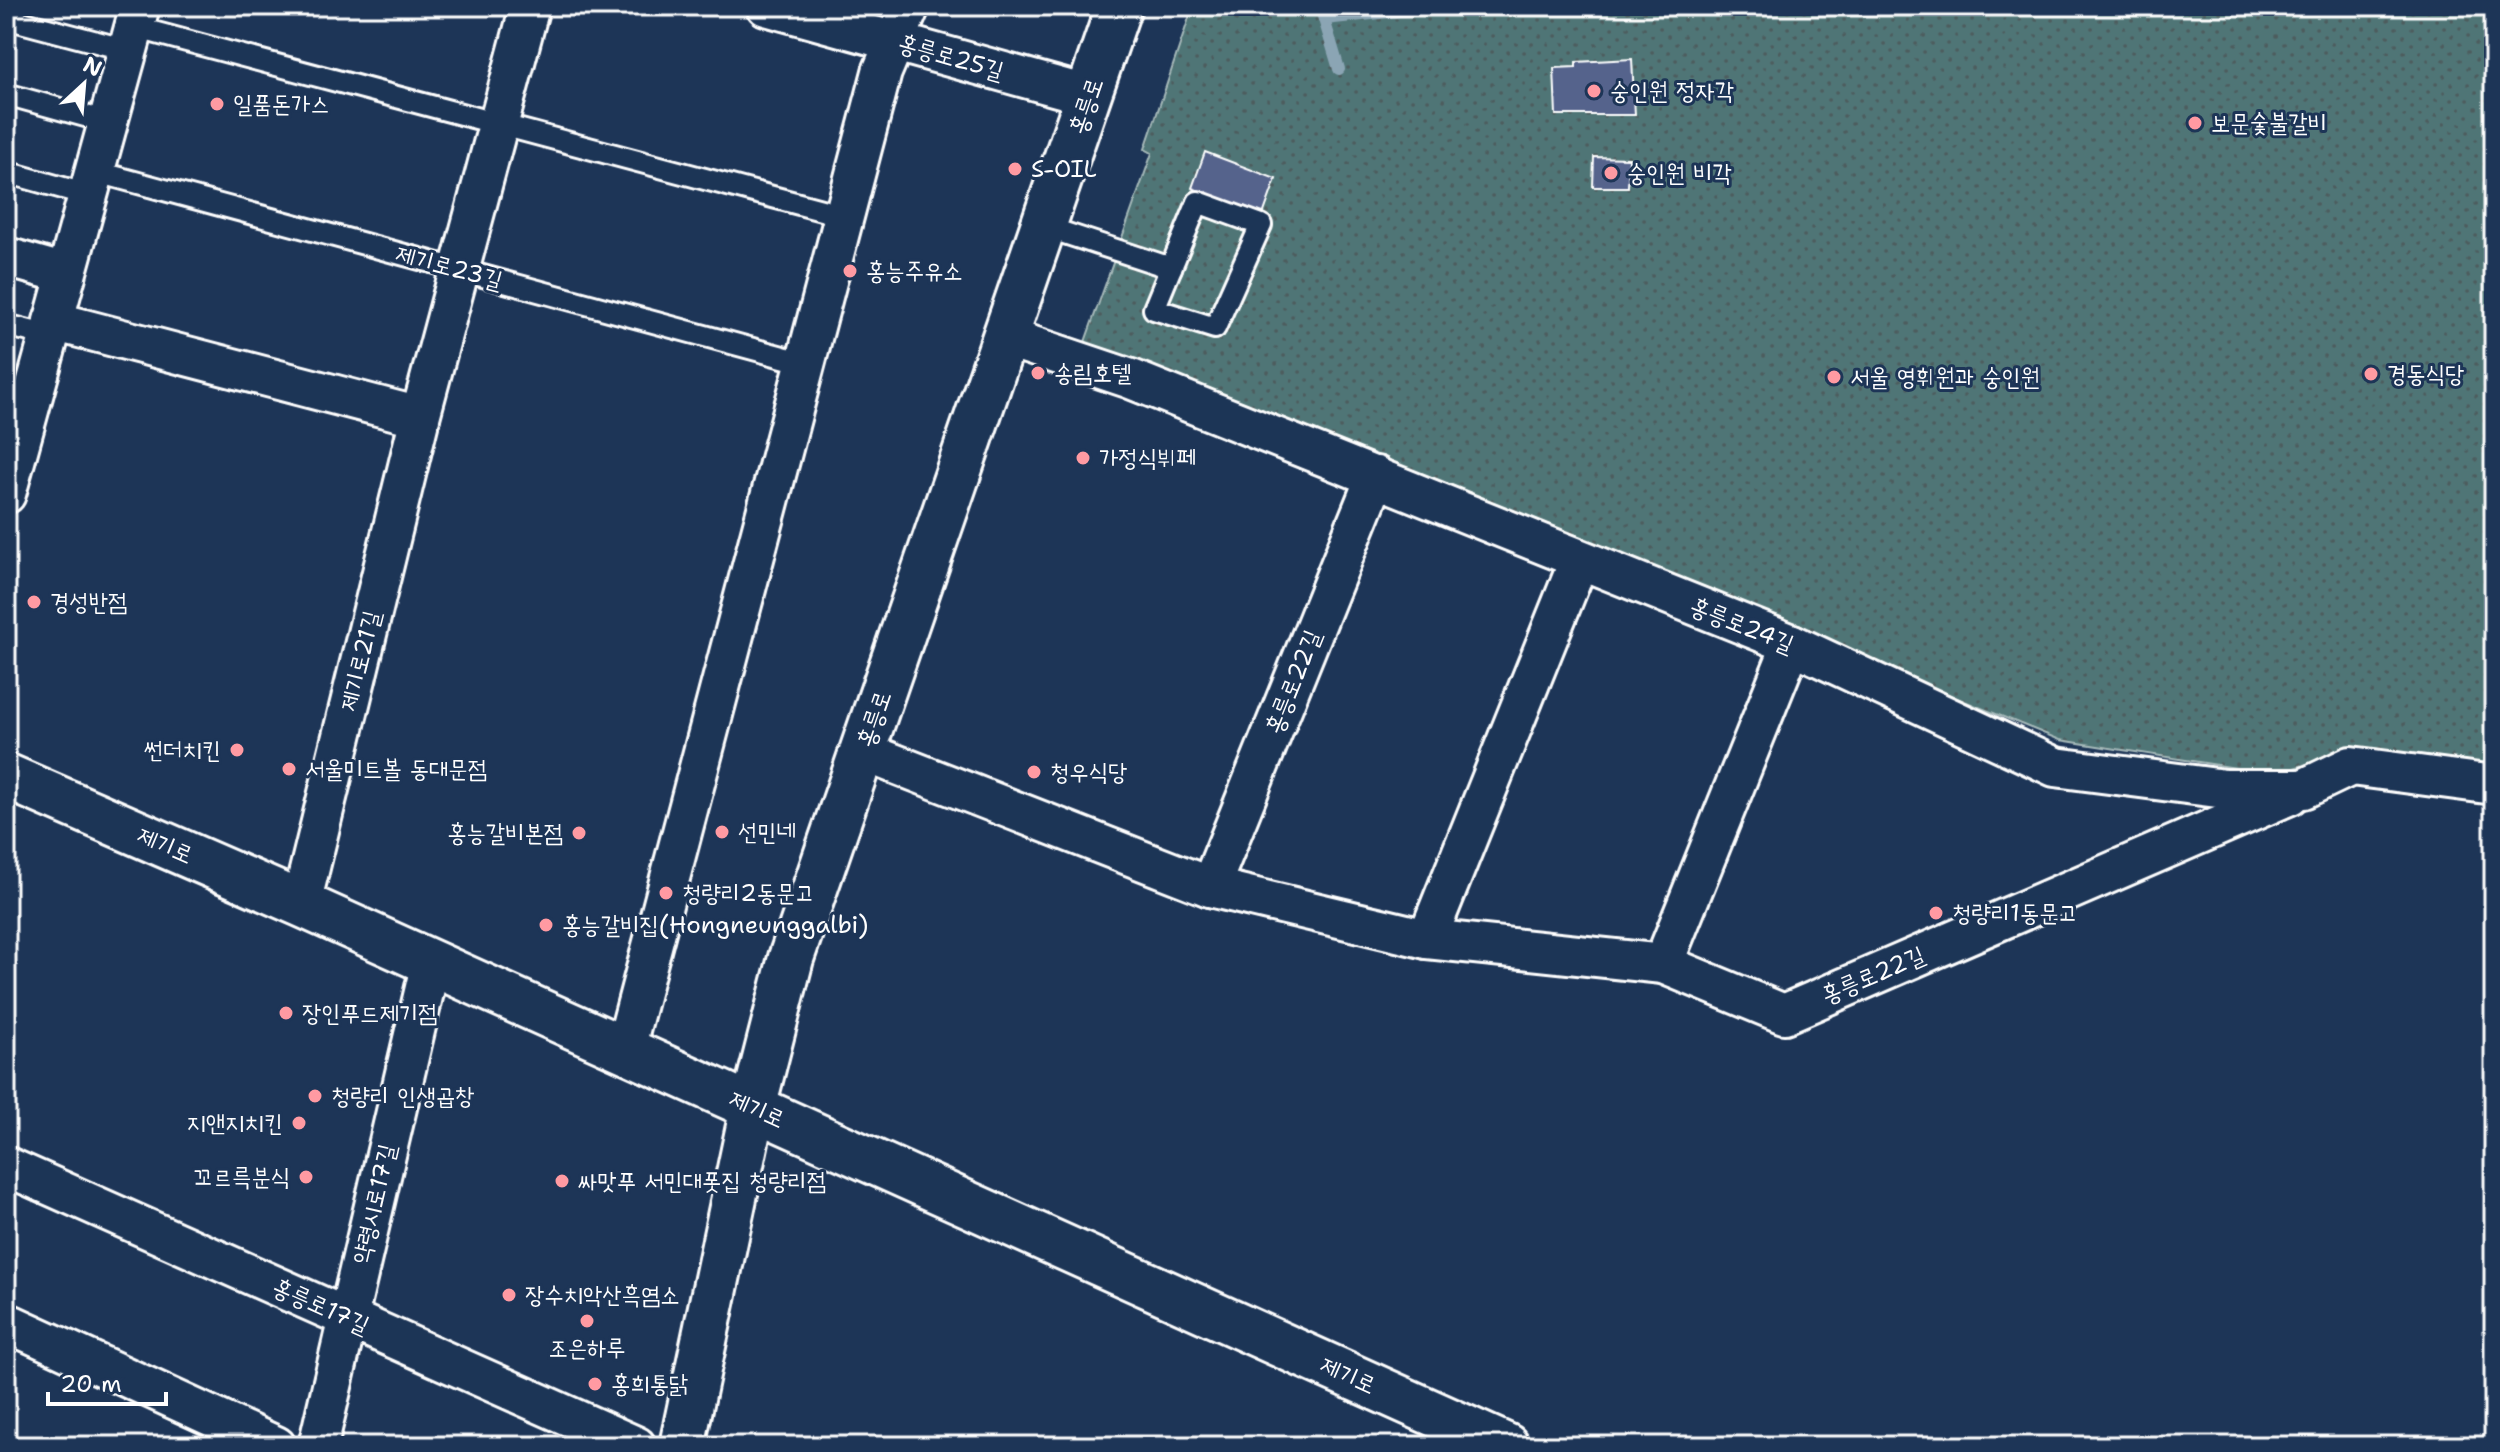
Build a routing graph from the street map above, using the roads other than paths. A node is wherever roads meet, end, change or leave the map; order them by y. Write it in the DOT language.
graph roads {
  1 [pos="530,6"];
  2 [pos="766,6"];
  3 [pos="910,6"];
  4 [pos="1119,6"];
  5 [pos="6,18"];
  6 [pos="134,28"];
  7 [pos="895,41"];
  8 [pos="6,94"];
  9 [pos="1090,96"];
  10 [pos="107,122"];
  11 [pos="499,124"];
  12 [pos="6,172"];
  13 [pos="91,183"];
  14 [pos="844,216"];
  15 [pos="1043,226"];
  16 [pos="6,257"];
  17 [pos="1171,268"];
  18 [pos="459,270"];
  19 [pos="66,274"];
  20 [pos="6,325"];
  21 [pos="51,329"];
  22 [pos="1006,337"];
  23 [pos="805,363"];
  24 [pos="420,417"];
  25 [pos="1376,476"];
  26 [pos="6,494"];
  27 [pos="1579,561"];
  28 [pos="1792,644"];
  29 [pos="862,751"];
  30 [pos="2494,785"];
  31 [pos="10,788"];
  32 [pos="2303,789"];
  33 [pos="1210,887"];
  34 [pos="301,904"];
  35 [pos="1427,939"];
  36 [pos="431,962"];
  37 [pos="1663,964"];
  38 [pos="625,1049"];
  39 [pos="753,1107"];
  40 [pos="6,1166"];
  41 [pos="348,1318"];
  42 [pos="6,1322"];
  43 [pos="276,1446"];
  44 [pos="318,1446"];
  45 [pos="636,1446"];
  46 [pos="682,1446"];
  47 [pos="1506,1446"];
  1 -- 11 [label="street, 제기로21길"];
  2 -- 7 [label="street, 홍릉로25길"];
  3 -- 7 [label="street"];
  4 -- 9 [label="main road, 홍릉로"];
  5 -- 6 [label="lane"];
  6 -- 10 [label="street"];
  6 -- 11 [label="lane"];
  7 -- 9 [label="street, 홍릉로25길"];
  7 -- 14 [label="street"];
  8 -- 10 [label="lane"];
  9 -- 15 [label="main road, 홍릉로"];
  10 -- 13 [label="street"];
  11 -- 14 [label="lane"];
  11 -- 18 [label="street, 제기로21길"];
  12 -- 13 [label="lane, 제기로23길"];
  13 -- 18 [label="lane, 제기로23길"];
  13 -- 19 [label="street"];
  14 -- 23 [label="street"];
  15 -- 17 [label="lane"];
  15 -- 22 [label="main road, 홍릉로"];
  16 -- 19 [label="street"];
  17 -- 17 [label="lane"];
  18 -- 23 [label="lane, 제기로23길"];
  18 -- 24 [label="street, 제기로21길"];
  19 -- 21 [label="street"];
  20 -- 21 [label="lane"];
  21 -- 24 [label="street"];
  21 -- 26 [label="street"];
  22 -- 25 [label="street, 홍릉로24길"];
  22 -- 29 [label="main road, 홍릉로"];
  23 -- 38 [label="street"];
  24 -- 34 [label="street, 제기로21길"];
  25 -- 27 [label="street, 홍릉로24길"];
  25 -- 33 [label="street, 홍릉로22길"];
  27 -- 28 [label="street, 홍릉로24길"];
  27 -- 35 [label="street"];
  28 -- 32 [label="street, 홍릉로24길"];
  28 -- 37 [label="street"];
  29 -- 33 [label="street, 홍릉로22길"];
  29 -- 39 [label="main road, 홍릉로"];
  30 -- 32 [label="street, 홍릉로24길"];
  31 -- 34 [label="main road, 제기로"];
  32 -- 37 [label="street, 홍릉로22길"];
  33 -- 35 [label="street, 홍릉로22길"];
  34 -- 36 [label="main road, 제기로"];
  35 -- 37 [label="street, 홍릉로22길"];
  36 -- 38 [label="main road, 제기로"];
  36 -- 41 [label="street, 약령시로17길"];
  38 -- 39 [label="main road, 제기로"];
  39 -- 46 [label="main road, 홍릉로"];
  39 -- 47 [label="main road, 제기로"];
  40 -- 41 [label="street, 홍릉로17길"];
  41 -- 44 [label="street, 약령시로17길"];
  41 -- 45 [label="street, 홍릉로17길"];
  42 -- 43 [label="street"];
}
